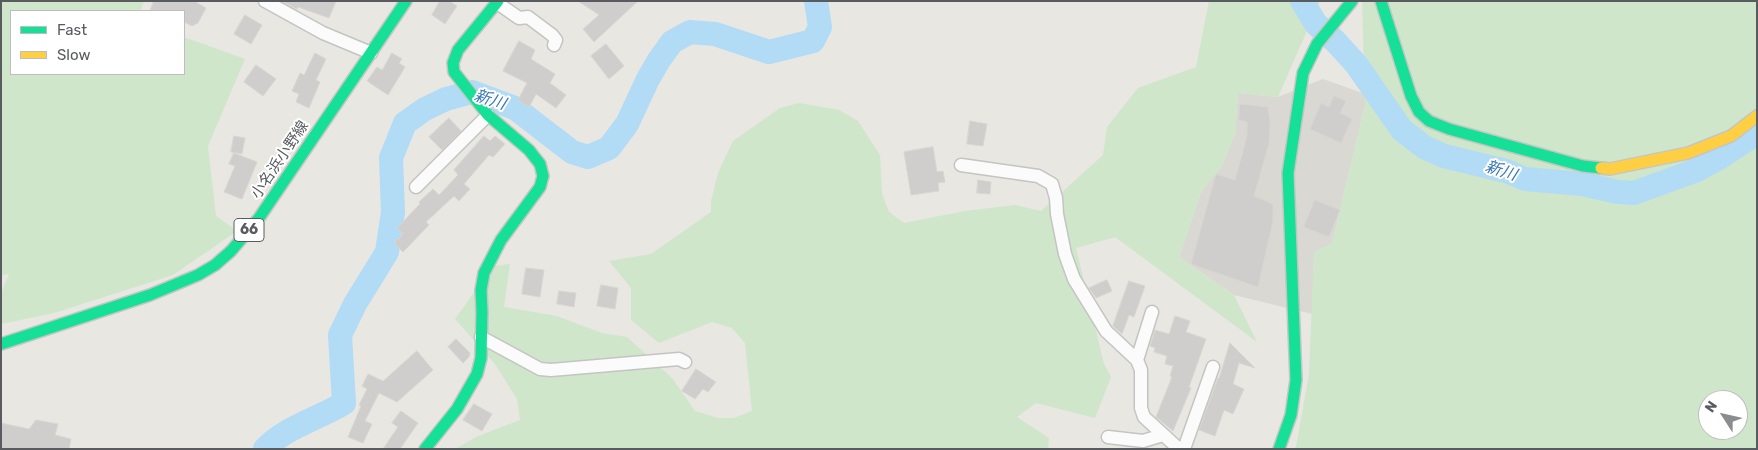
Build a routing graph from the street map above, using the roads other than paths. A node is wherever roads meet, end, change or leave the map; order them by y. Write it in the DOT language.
graph roads {
  1 [pos="265,1"];
  2 [pos="406,1"];
  3 [pos="1352,1"];
  4 [pos="1381,1"];
  5 [pos="496,2"];
  6 [pos="554,45"];
  7 [pos="372,53"];
  8 [pos="485,111"];
  9 [pos="1757,116"];
  10 [pos="960,165"];
  11 [pos="416,188"];
  12 [pos="1152,312"];
  13 [pos="481,337"];
  14 [pos="1,344"];
  15 [pos="1137,360"];
  16 [pos="685,362"];
  17 [pos="1213,367"];
  18 [pos="1163,435"];
  19 [pos="1108,437"];
  20 [pos="425,449"];
  21 [pos="1180,449"];
  22 [pos="1184,449"];
  23 [pos="1279,449"];
  1 -- 7 [label="street"];
  2 -- 7 [label="street, 小名浜小野線 / 66"];
  3 -- 23 [label="street"];
  4 -- 9 [label="street"];
  5 -- 6 [label="street"];
  5 -- 8 [label="street"];
  7 -- 14 [label="street, 小名浜小野線 / 66"];
  8 -- 11 [label="street"];
  8 -- 13 [label="street"];
  10 -- 15 [label="street"];
  12 -- 15 [label="street"];
  13 -- 16 [label="street"];
  13 -- 20 [label="street"];
  15 -- 18 [label="street"];
  17 -- 22 [label="street"];
  18 -- 19 [label="street"];
  18 -- 21 [label="street"];
}
